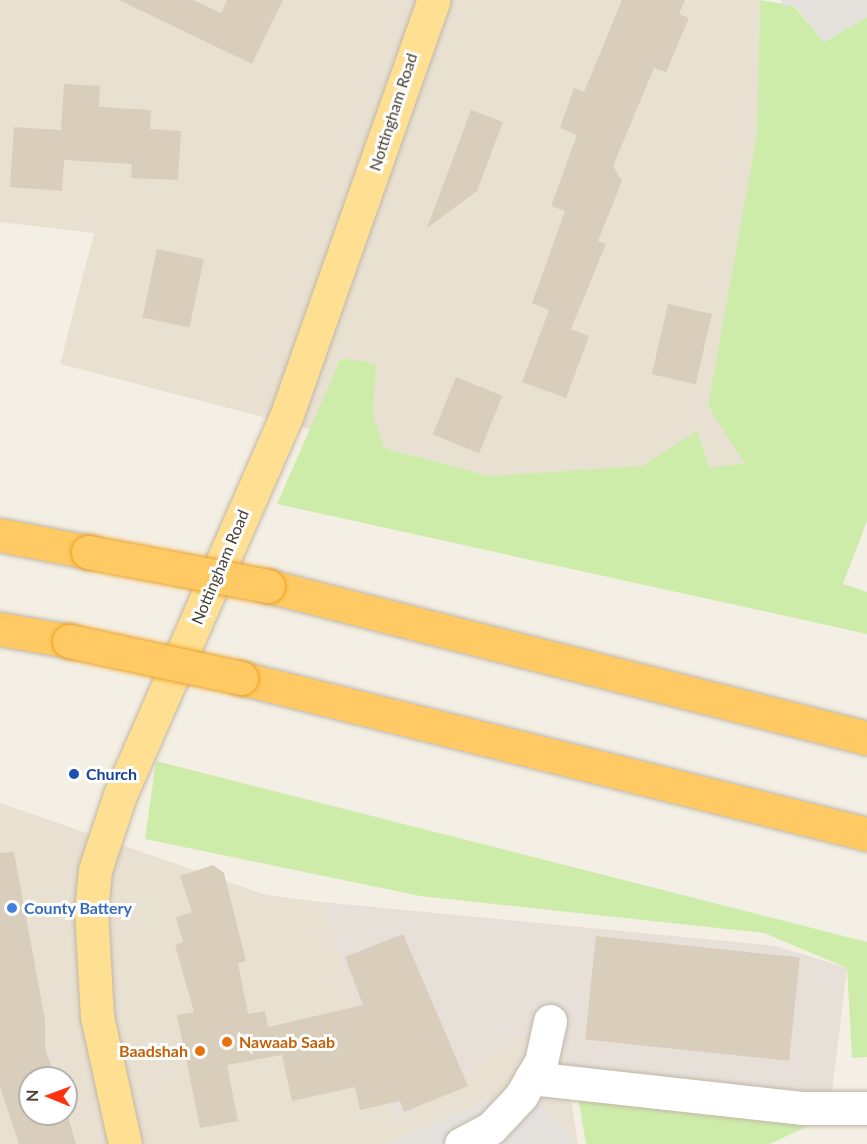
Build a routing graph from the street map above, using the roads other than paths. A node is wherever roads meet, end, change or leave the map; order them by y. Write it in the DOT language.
graph roads {
  1 [pos="434,0"];
  2 [pos="0,535"];
  3 [pos="0,629"];
  4 [pos="867,738"];
  5 [pos="867,834"];
  6 [pos="550,1021"];
  7 [pos="531,1078"];
  8 [pos="867,1108"];
  9 [pos="125,1144"];
  10 [pos="461,1144"];
  1 -- 9 [label="main road, Nottingham Road"];
  2 -- 4 [label="highway, bridge"];
  3 -- 5 [label="highway, bridge"];
  6 -- 7 [label="lane"];
  7 -- 8 [label="lane"];
  7 -- 10 [label="lane"];
}
